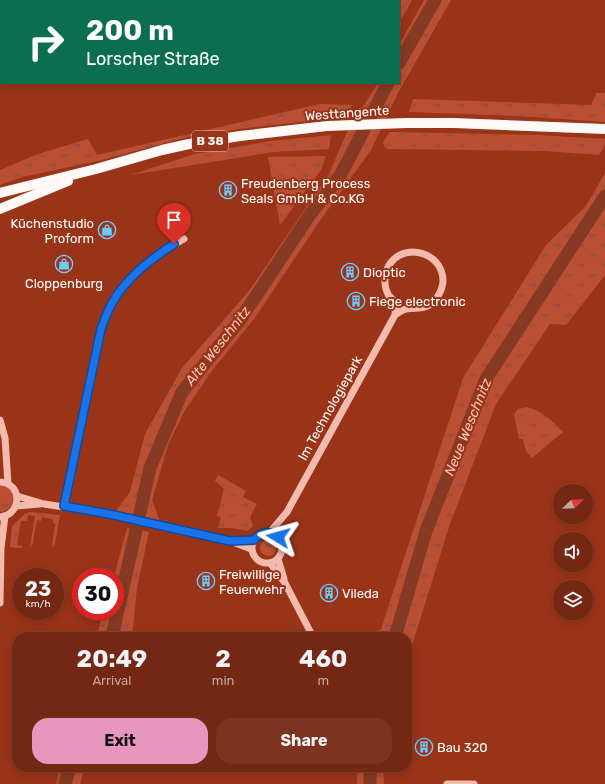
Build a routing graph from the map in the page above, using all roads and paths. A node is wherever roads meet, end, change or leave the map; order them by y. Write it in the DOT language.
graph roads {
  1 [pos="605,129"];
  2 [pos="96,169"];
  3 [pos="0,193"];
  4 [pos="0,209"];
  5 [pos="184,239"];
  6 [pos="395,315"];
  7 [pos="0,420"];
  8 [pos="0,482"];
  9 [pos="8,484"];
  10 [pos="17,496"];
  11 [pos="44,504"];
  12 [pos="16,506"];
  13 [pos="64,506"];
  14 [pos="287,512"];
  15 [pos="2,516"];
  16 [pos="270,532"];
  17 [pos="278,537"];
  18 [pos="254,540"];
  19 [pos="230,541"];
  20 [pos="0,547"];
  21 [pos="252,549"];
  22 [pos="278,559"];
  23 [pos="270,563"];
  24 [pos="285,583"];
  25 [pos="0,603"];
  26 [pos="311,632"];
  27 [pos="447,784"];
  28 [pos="474,784"];
  1 -- 2 [label="main road, Westtangente / B 38"];
  2 -- 3 [label="main road, Westtangente / B 38"];
  2 -- 4 [label="main road, Westtangente / B 38"];
  5 -- 13 [label="street"];
  6 -- 6 [label="street"];
  6 -- 14 [label="street, Im Technologiepark"];
  7 -- 9 [label="street"];
  8 -- 9 [label="street"];
  9 -- 10 [label="street"];
  10 -- 11 [label="street"];
  10 -- 12 [label="street"];
  11 -- 12 [label="street"];
  11 -- 13 [label="street"];
  12 -- 15 [label="street"];
  13 -- 19 [label="street"];
  14 -- 16 [label="street, Im Technologiepark"];
  14 -- 17 [label="street, Im Technologiepark"];
  15 -- 20 [label="street"];
  16 -- 17 [label="street"];
  16 -- 18 [label="street"];
  17 -- 22 [label="street"];
  18 -- 19 [label="street"];
  18 -- 21 [label="street"];
  19 -- 21 [label="street"];
  20 -- 25 [label="street"];
  21 -- 23 [label="street"];
  22 -- 23 [label="street"];
  22 -- 24 [label="street"];
  23 -- 24 [label="street"];
  24 -- 26 [label="street"];
  27 -- 28 [label="street"];
}
